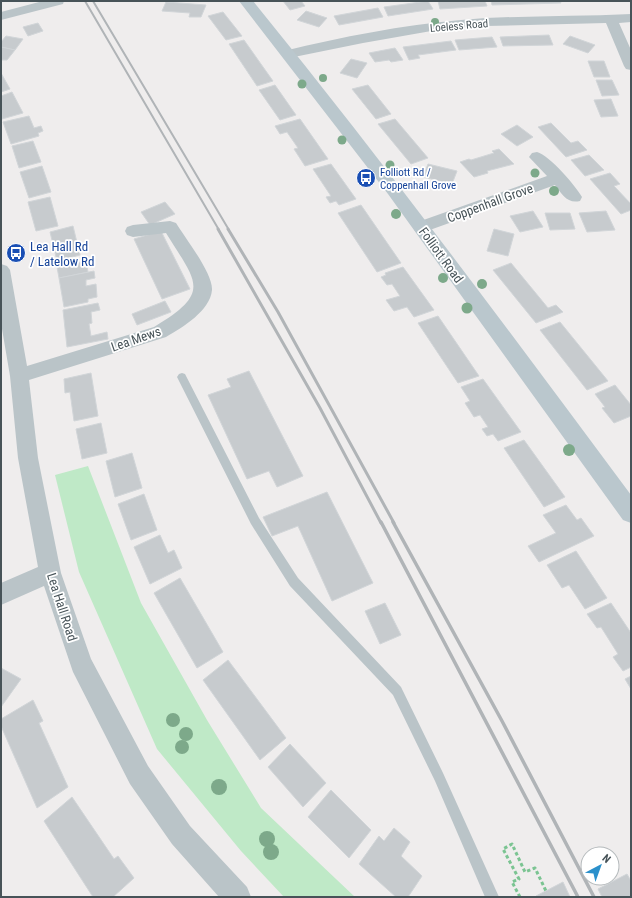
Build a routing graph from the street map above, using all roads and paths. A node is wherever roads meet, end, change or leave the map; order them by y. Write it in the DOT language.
graph roads {
  1 [pos="58,1"];
  2 [pos="246,1"];
  3 [pos="1,16"];
  4 [pos="631,18"];
  5 [pos="612,19"];
  6 [pos="289,54"];
  7 [pos="631,66"];
  8 [pos="537,157"];
  9 [pos="558,178"];
  10 [pos="574,197"];
  11 [pos="421,227"];
  12 [pos="133,231"];
  13 [pos="1,270"];
  14 [pos="19,376"];
  15 [pos="182,377"];
  16 [pos="631,513"];
  17 [pos="50,573"];
  18 [pos="1,594"];
  19 [pos="546,891"];
  20 [pos="237,897"];
  21 [pos="492,897"];
  22 [pos="520,897"];
  1 -- 3 [label="street"];
  2 -- 6 [label="street, Folliott Road"];
  4 -- 5 [label="street, Loeless Road"];
  5 -- 6 [label="street, Loeless Road"];
  5 -- 7 [label="street"];
  6 -- 11 [label="street, Folliott Road"];
  8 -- 9 [label="street"];
  9 -- 10 [label="street"];
  9 -- 11 [label="street, Coppenhall Grove"];
  11 -- 16 [label="street, Folliott Road"];
  12 -- 14 [label="street, Lea Mews"];
  13 -- 14 [label="street, Lea Hall Road"];
  14 -- 17 [label="street, Lea Hall Road"];
  15 -- 21 [label="lane"];
  17 -- 18 [label="street"];
  17 -- 20 [label="street, Lea Hall Road"];
  19 -- 22 [label="path"];
}
